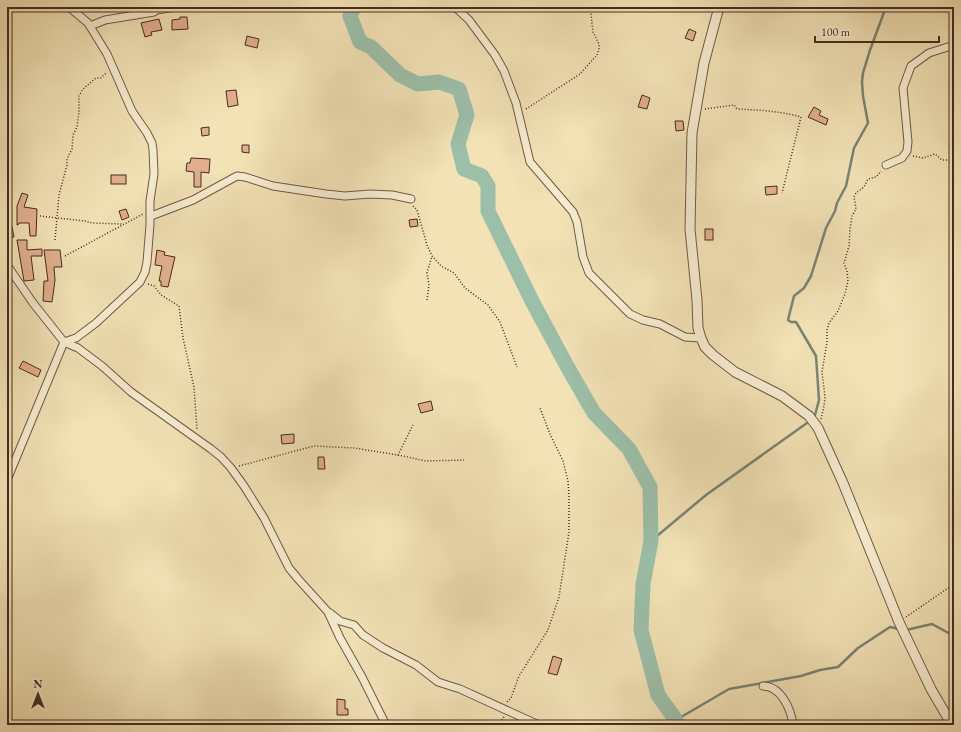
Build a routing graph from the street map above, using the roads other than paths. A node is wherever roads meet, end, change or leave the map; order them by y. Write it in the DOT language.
graph roads {
  1 [pos="69,7"];
  2 [pos="187,7"];
  3 [pos="455,7"];
  4 [pos="720,7"];
  5 [pos="156,9"];
  6 [pos="90,26"];
  7 [pos="954,45"];
  8 [pos="886,165"];
  9 [pos="410,199"];
  10 [pos="150,212"];
  11 [pos="7,264"];
  12 [pos="700,338"];
  13 [pos="64,342"];
  14 [pos="7,480"];
  15 [pos="328,612"];
  16 [pos="763,686"];
  17 [pos="386,725"];
  18 [pos="539,725"];
  19 [pos="793,725"];
  20 [pos="952,725"];
  1 -- 6 [label="street"];
  2 -- 5 [label="lane"];
  3 -- 12 [label="street"];
  4 -- 12 [label="street"];
  5 -- 6 [label="street"];
  6 -- 10 [label="street"];
  7 -- 8 [label="street"];
  9 -- 10 [label="street"];
  10 -- 13 [label="street"];
  11 -- 13 [label="street"];
  12 -- 20 [label="street"];
  13 -- 14 [label="street"];
  13 -- 15 [label="street"];
  15 -- 17 [label="street"];
  15 -- 18 [label="street"];
  16 -- 19 [label="street"];
}
